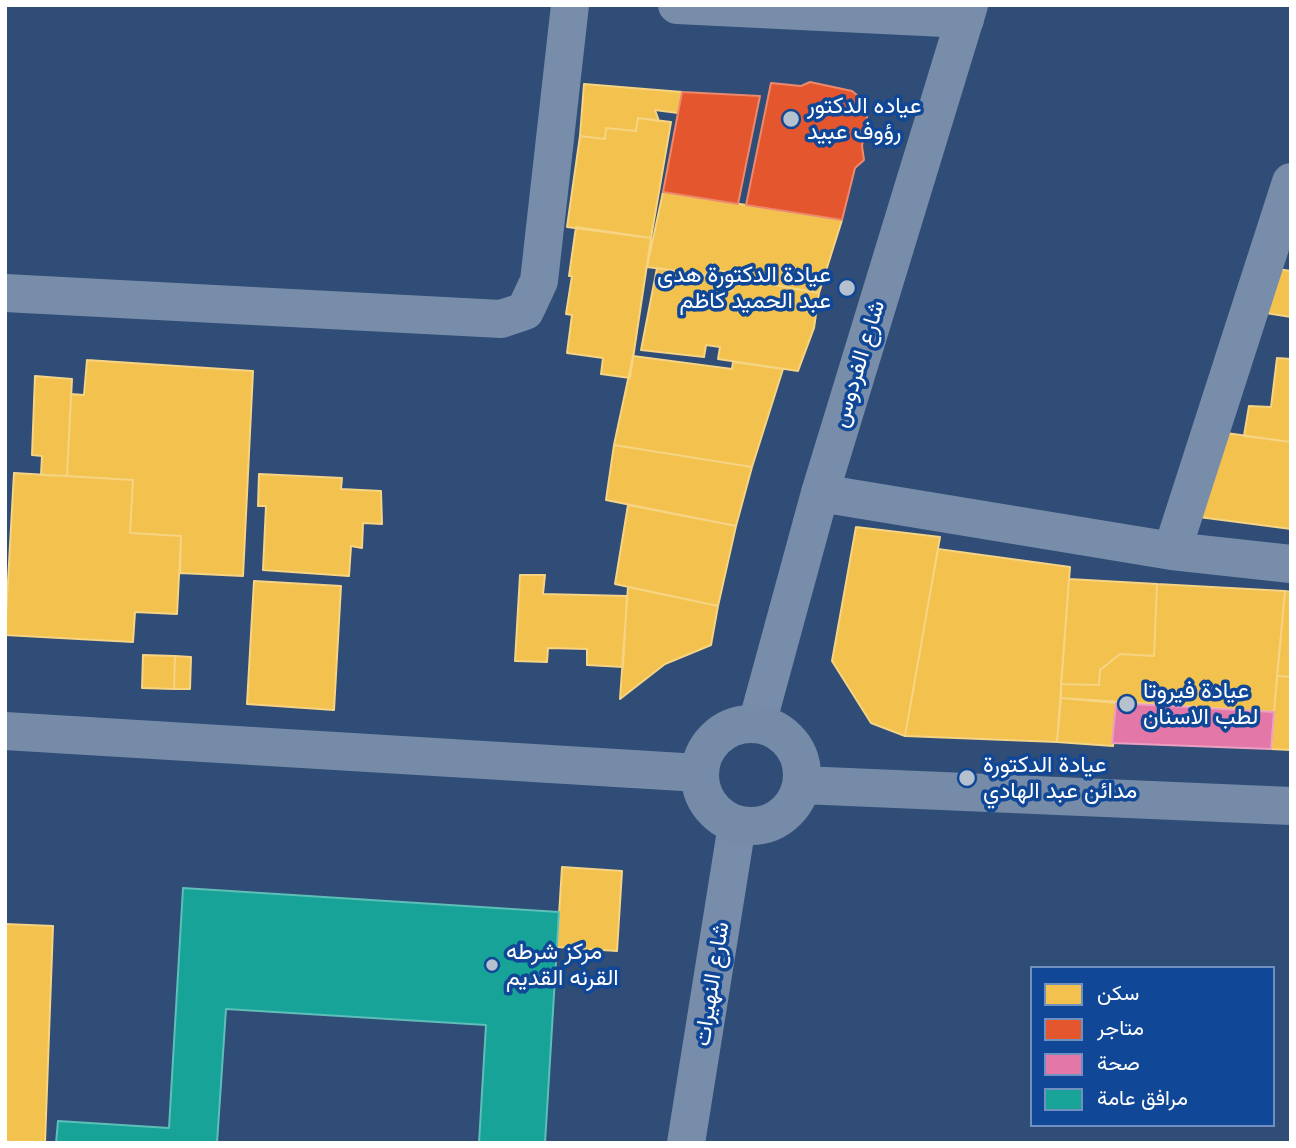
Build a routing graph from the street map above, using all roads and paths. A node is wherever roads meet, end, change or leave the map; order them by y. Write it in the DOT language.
graph roads {
  1 [pos="570,5"];
  2 [pos="677,5"];
  3 [pos="967,12"];
  4 [pos="1291,182"];
  5 [pos="1282,243"];
  6 [pos="5,293"];
  7 [pos="820,493"];
  8 [pos="1172,551"];
  9 [pos="1291,565"];
  10 [pos="757,724"];
  11 [pos="5,731"];
  12 [pos="699,773"];
  13 [pos="802,785"];
  14 [pos="1291,806"];
  15 [pos="737,825"];
  16 [pos="686,1143"];
  1 -- 6 [label="street"];
  2 -- 3 [label="street"];
  3 -- 7 [label="street, شارع الفردوس"];
  4 -- 5 [label="street"];
  5 -- 8 [label="street"];
  7 -- 8 [label="street"];
  7 -- 10 [label="street, شارع الفردوس"];
  8 -- 9 [label="street"];
  10 -- 12 [label="main road"];
  10 -- 13 [label="main road"];
  11 -- 12 [label="main road"];
  12 -- 15 [label="main road"];
  13 -- 14 [label="main road"];
  13 -- 15 [label="main road"];
  15 -- 16 [label="street, شارع النهيرات"];
}
